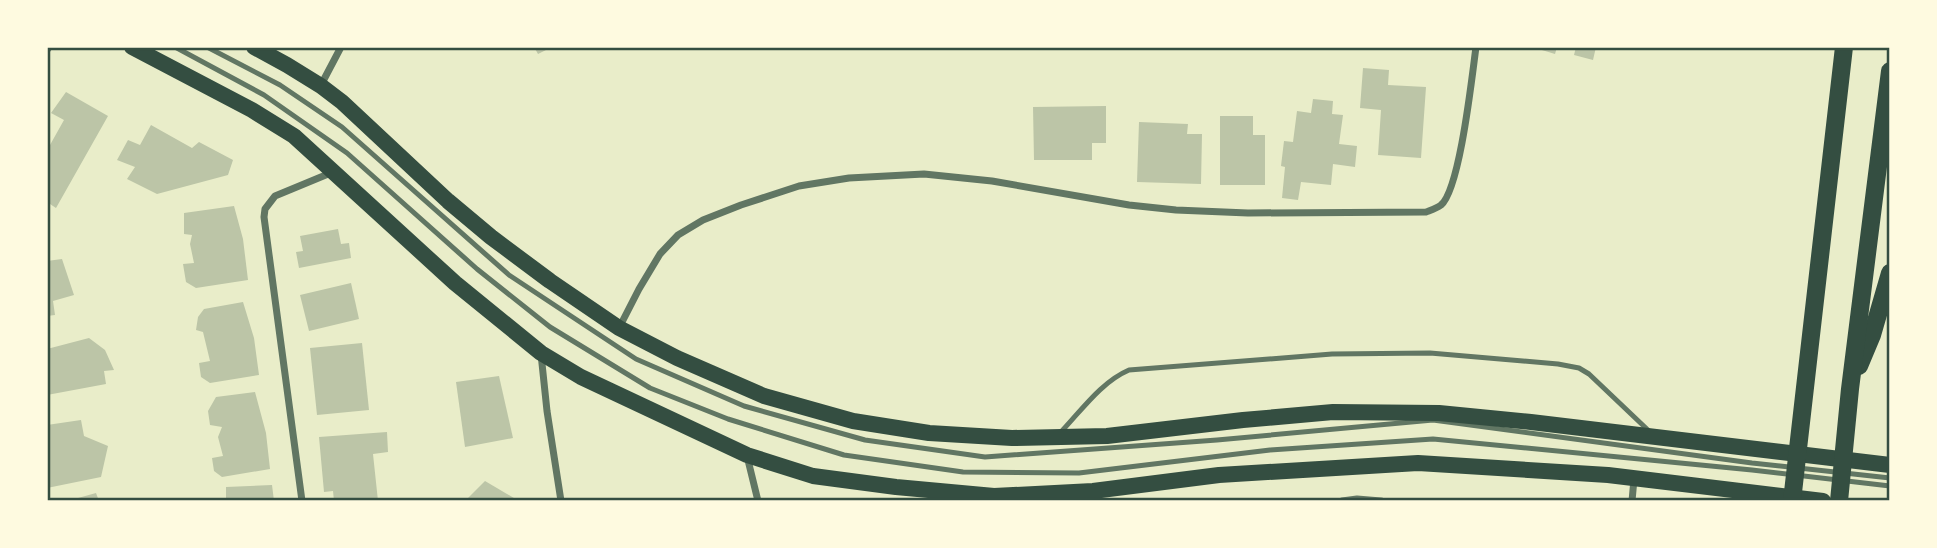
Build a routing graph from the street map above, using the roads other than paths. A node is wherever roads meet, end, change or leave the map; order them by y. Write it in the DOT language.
graph roads {
  1 [pos="132,47"];
  2 [pos="175,47"];
  3 [pos="207,47"];
  4 [pos="254,47"];
  5 [pos="341,47"];
  6 [pos="1476,47"];
  7 [pos="1844,47"];
  8 [pos="1890,71"];
  9 [pos="321,86"];
  10 [pos="333,172"];
  11 [pos="1890,273"];
  12 [pos="620,328"];
  13 [pos="541,353"];
  14 [pos="1850,389"];
  15 [pos="1057,437"];
  16 [pos="1655,437"];
  17 [pos="747,455"];
  18 [pos="1753,456"];
  19 [pos="1890,465"];
  20 [pos="1890,478"];
  21 [pos="1634,479"];
  22 [pos="1890,486"];
  23 [pos="302,501"];
  24 [pos="561,501"];
  25 [pos="758,501"];
  26 [pos="1342,501"];
  27 [pos="1381,501"];
  28 [pos="1632,501"];
  29 [pos="1792,501"];
  30 [pos="1823,501"];
  31 [pos="1839,501"];
  1 -- 10 [label="main road"];
  2 -- 22 [label="lane"];
  3 -- 18 [label="lane"];
  4 -- 9 [label="main road"];
  5 -- 9 [label="street"];
  6 -- 12 [label="street"];
  7 -- 29 [label="highway"];
  8 -- 14 [label="highway"];
  9 -- 12 [label="main road"];
  10 -- 13 [label="main road"];
  10 -- 23 [label="street"];
  11 -- 14 [label="highway"];
  12 -- 15 [label="main road"];
  13 -- 17 [label="main road"];
  13 -- 24 [label="street"];
  14 -- 31 [label="highway"];
  15 -- 16 [label="main road"];
  15 -- 16 [label="lane"];
  16 -- 18 [label="main road"];
  17 -- 21 [label="main road"];
  17 -- 25 [label="street"];
  18 -- 19 [label="main road"];
  18 -- 20 [label="lane"];
  21 -- 28 [label="street"];
  21 -- 30 [label="main road"];
  26 -- 27 [label="street"];
}
